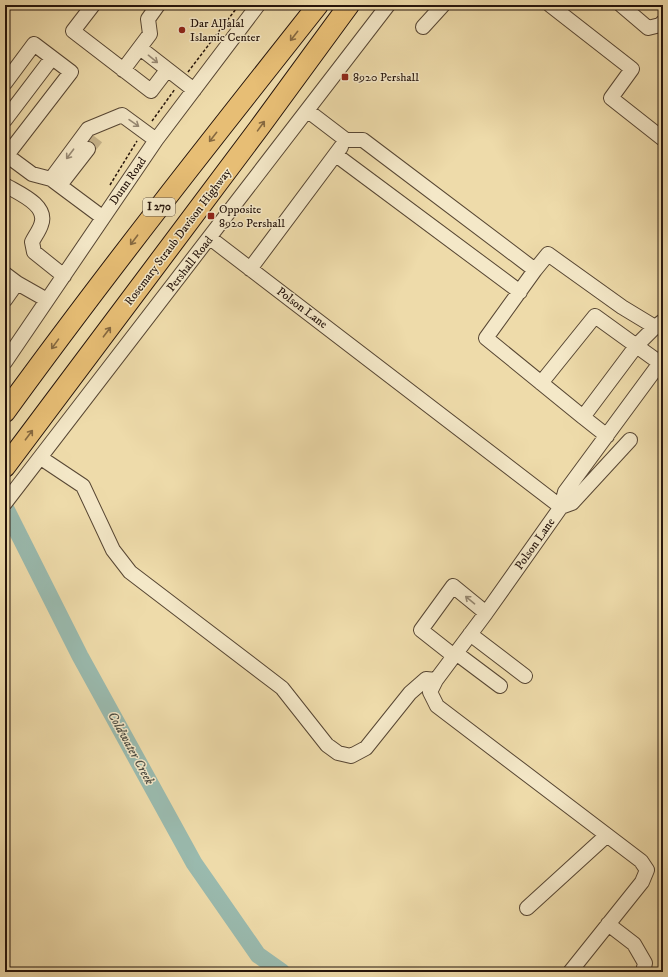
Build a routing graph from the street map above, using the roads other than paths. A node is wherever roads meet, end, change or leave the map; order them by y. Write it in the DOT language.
graph roads {
  1 [pos="93,5"];
  2 [pos="158,5"];
  3 [pos="258,5"];
  4 [pos="318,5"];
  5 [pos="349,5"];
  6 [pos="388,5"];
  7 [pos="443,5"];
  8 [pos="550,5"];
  9 [pos="621,5"];
  10 [pos="663,22"];
  11 [pos="423,27"];
  12 [pos="140,48"];
  13 [pos="52,58"];
  14 [pos="123,70"];
  15 [pos="167,70"];
  16 [pos="5,83"];
  17 [pos="194,90"];
  18 [pos="308,111"];
  19 [pos="5,120"];
  20 [pos="663,139"];
  21 [pos="156,140"];
  22 [pos="346,140"];
  23 [pos="88,149"];
  24 [pos="6,154"];
  25 [pos="336,155"];
  26 [pos="55,182"];
  27 [pos="5,185"];
  28 [pos="102,217"];
  29 [pos="210,238"];
  30 [pos="250,269"];
  31 [pos="535,270"];
  32 [pos="5,274"];
  33 [pos="64,276"];
  34 [pos="17,284"];
  35 [pos="520,292"];
  36 [pos="5,300"];
  37 [pos="47,300"];
  38 [pos="659,324"];
  39 [pos="637,345"];
  40 [pos="5,362"];
  41 [pos="541,383"];
  42 [pos="5,412"];
  43 [pos="583,417"];
  44 [pos="607,436"];
  45 [pos="630,440"];
  46 [pos="40,458"];
  47 [pos="5,467"];
  48 [pos="5,504"];
  49 [pos="561,507"];
  50 [pos="486,613"];
  51 [pos="470,634"];
  52 [pos="455,654"];
  53 [pos="525,676"];
  54 [pos="436,680"];
  55 [pos="500,686"];
  56 [pos="606,836"];
  57 [pos="527,908"];
  58 [pos="608,924"];
  59 [pos="570,972"];
  60 [pos="642,972"];
  1 -- 14 [label="street"];
  2 -- 12 [label="street"];
  3 -- 17 [label="street, Dunn Road"];
  4 -- 42 [label="highway, I 270, one-way"];
  47 -- 5 [label="highway, Rosemary Straub Davison Highway / I 270, one-way"];
  6 -- 18 [label="street, Pershall Road"];
  7 -- 11 [label="street"];
  8 -- 20 [label="street"];
  9 -- 10 [label="street"];
  12 -- 14 [label="street"];
  12 -- 15 [label="street, one-way"];
  13 -- 16 [label="street"];
  13 -- 19 [label="street"];
  13 -- 24 [label="street"];
  14 -- 15 [label="street"];
  15 -- 17 [label="street"];
  17 -- 21 [label="street, Dunn Road"];
  18 -- 22 [label="street"];
  18 -- 29 [label="street, Pershall Road"];
  21 -- 26 [label="street"];
  21 -- 28 [label="street, Dunn Road"];
  22 -- 25 [label="street"];
  22 -- 31 [label="street"];
  23 -- 26 [label="street"];
  24 -- 26 [label="street"];
  25 -- 30 [label="street"];
  25 -- 35 [label="street"];
  26 -- 28 [label="street"];
  27 -- 33 [label="street"];
  28 -- 33 [label="street, Dunn Road"];
  29 -- 30 [label="street, Polson Lane"];
  29 -- 46 [label="street, Pershall Road"];
  30 -- 49 [label="street, Polson Lane"];
  31 -- 35 [label="street"];
  31 -- 38 [label="street"];
  32 -- 34 [label="street"];
  33 -- 37 [label="street, Dunn Road"];
  34 -- 36 [label="street"];
  34 -- 37 [label="street"];
  35 -- 41 [label="street"];
  37 -- 40 [label="street, Dunn Road"];
  38 -- 39 [label="street"];
  39 -- 41 [label="street"];
  39 -- 43 [label="street"];
  39 -- 44 [label="street"];
  41 -- 43 [label="street"];
  43 -- 44 [label="street"];
  44 -- 49 [label="street"];
  45 -- 49 [label="street"];
  46 -- 48 [label="street, Pershall Road"];
  46 -- 54 [label="street"];
  49 -- 50 [label="street, Polson Lane"];
  50 -- 51 [label="street, Polson Lane"];
  50 -- 52 [label="street, one-way"];
  51 -- 52 [label="street, Polson Lane"];
  51 -- 53 [label="street"];
  52 -- 54 [label="street, Polson Lane"];
  52 -- 55 [label="street"];
  54 -- 56 [label="street, Polson Lane"];
  56 -- 57 [label="street"];
  56 -- 58 [label="street, Polson Lane"];
  58 -- 59 [label="street"];
  58 -- 60 [label="street"];
}
